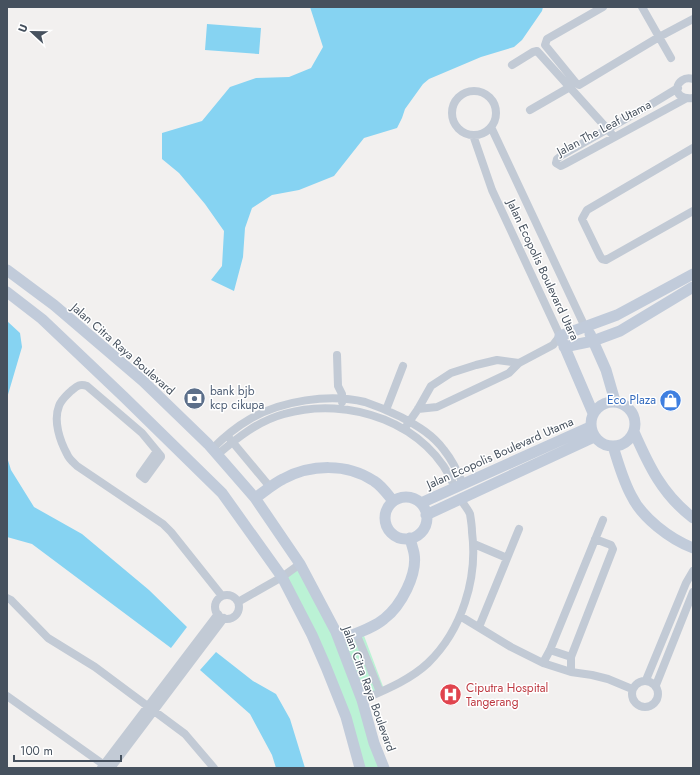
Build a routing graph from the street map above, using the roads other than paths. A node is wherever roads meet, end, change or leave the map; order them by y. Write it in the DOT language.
graph roads {
  1 [pos="603,7"];
  2 [pos="642,7"];
  3 [pos="593,10"];
  4 [pos="693,19"];
  5 [pos="659,37"];
  6 [pos="671,58"];
  7 [pos="512,65"];
  8 [pos="693,79"];
  9 [pos="570,87"];
  10 [pos="678,88"];
  11 [pos="690,100"];
  12 [pos="530,110"];
  13 [pos="491,127"];
  14 [pos="608,129"];
  15 [pos="473,135"];
  16 [pos="614,137"];
  17 [pos="693,148"];
  18 [pos="693,211"];
  19 [pos="7,270"];
  20 [pos="693,274"];
  21 [pos="693,287"];
  22 [pos="7,292"];
  23 [pos="585,327"];
  24 [pos="560,336"];
  25 [pos="593,341"];
  26 [pos="553,345"];
  27 [pos="564,347"];
  28 [pos="337,355"];
  29 [pos="519,363"];
  30 [pos="403,366"];
  31 [pos="342,398"];
  32 [pos="615,401"];
  33 [pos="341,408"];
  34 [pos="418,409"];
  35 [pos="386,410"];
  36 [pos="593,413"];
  37 [pos="409,421"];
  38 [pos="404,430"];
  39 [pos="592,432"];
  40 [pos="634,432"];
  41 [pos="225,434"];
  42 [pos="233,442"];
  43 [pos="613,446"];
  44 [pos="157,451"];
  45 [pos="214,452"];
  46 [pos="459,486"];
  47 [pos="270,487"];
  48 [pos="465,496"];
  49 [pos="255,498"];
  50 [pos="393,501"];
  51 [pos="421,504"];
  52 [pos="426,515"];
  53 [pos="693,518"];
  54 [pos="603,520"];
  55 [pos="519,530"];
  56 [pos="410,538"];
  57 [pos="595,539"];
  58 [pos="474,544"];
  59 [pos="693,548"];
  60 [pos="507,558"];
  61 [pos="300,564"];
  62 [pos="693,571"];
  63 [pos="282,577"];
  64 [pos="693,592"];
  65 [pos="222,596"];
  66 [pos="7,598"];
  67 [pos="238,602"];
  68 [pos="221,616"];
  69 [pos="460,616"];
  70 [pos="479,628"];
  71 [pos="356,633"];
  72 [pos="339,640"];
  73 [pos="550,650"];
  74 [pos="571,657"];
  75 [pos="543,663"];
  76 [pos="571,672"];
  77 [pos="646,680"];
  78 [pos="656,685"];
  79 [pos="632,689"];
  80 [pos="380,692"];
  81 [pos="7,696"];
  82 [pos="362,700"];
  83 [pos="151,708"];
  84 [pos="106,767"];
  85 [pos="214,768"];
  86 [pos="360,768"];
  87 [pos="384,768"];
  1 -- 3 [label="street"];
  2 -- 5 [label="street"];
  3 -- 5 [label="street"];
  4 -- 5 [label="street"];
  5 -- 6 [label="street"];
  7 -- 9 [label="street"];
  8 -- 10 [label="street, Jalan The Leaf Utama"];
  9 -- 12 [label="street"];
  9 -- 14 [label="street"];
  10 -- 11 [label="street"];
  10 -- 14 [label="street, Jalan The Leaf Utama"];
  11 -- 16 [label="street, Jalan The Leaf Utama"];
  13 -- 15 [label="street"];
  13 -- 15 [label="street"];
  13 -- 23 [label="street, Jalan Ecopolis Boulevard Utara"];
  14 -- 16 [label="street"];
  14 -- 16 [label="street, Jalan The Leaf Utama"];
  15 -- 24 [label="street, Jalan Ecopolis Boulevard Utara"];
  17 -- 18 [label="street"];
  19 -- 45 [label="street, Jalan Citra Raya Boulevard"];
  20 -- 23 [label="street"];
  21 -- 25 [label="street"];
  22 -- 63 [label="street"];
  23 -- 24 [label="street"];
  23 -- 25 [label="street, Jalan Ecopolis Boulevard Utara"];
  24 -- 26 [label="street"];
  24 -- 27 [label="street, Jalan Ecopolis Boulevard Utara"];
  25 -- 27 [label="street"];
  25 -- 32 [label="street, Jalan Ecopolis Boulevard Utara"];
  26 -- 27 [label="street"];
  26 -- 29 [label="street"];
  27 -- 36 [label="street, Jalan Ecopolis Boulevard Utara"];
  28 -- 31 [label="street"];
  29 -- 34 [label="street"];
  29 -- 34 [label="street"];
  30 -- 35 [label="street"];
  31 -- 33 [label="street"];
  31 -- 35 [label="street"];
  31 -- 41 [label="street"];
  32 -- 36 [label="street"];
  32 -- 40 [label="street"];
  33 -- 38 [label="street"];
  33 -- 42 [label="street"];
  34 -- 37 [label="street"];
  35 -- 37 [label="street"];
  36 -- 39 [label="street"];
  37 -- 38 [label="street"];
  37 -- 46 [label="street"];
  38 -- 46 [label="street"];
  39 -- 43 [label="street"];
  39 -- 46 [label="street, Jalan Ecopolis Boulevard Utama"];
  39 -- 48 [label="street, Jalan Ecopolis Boulevard Utama"];
  40 -- 43 [label="street"];
  40 -- 53 [label="street"];
  41 -- 42 [label="street"];
  41 -- 45 [label="street"];
  42 -- 45 [label="street"];
  42 -- 47 [label="street"];
  43 -- 59 [label="street"];
  44 -- 65 [label="street"];
  45 -- 49 [label="street, Jalan Citra Raya Boulevard"];
  46 -- 51 [label="street, Jalan Ecopolis Boulevard Utama"];
  47 -- 49 [label="street"];
  47 -- 50 [label="street"];
  48 -- 52 [label="street, Jalan Ecopolis Boulevard Utama"];
  48 -- 58 [label="street"];
  49 -- 61 [label="street, Jalan Citra Raya Boulevard"];
  50 -- 51 [label="street"];
  50 -- 56 [label="street"];
  51 -- 52 [label="street"];
  52 -- 56 [label="street"];
  54 -- 57 [label="street"];
  55 -- 60 [label="street"];
  56 -- 71 [label="street"];
  57 -- 73 [label="street"];
  57 -- 74 [label="street"];
  58 -- 60 [label="street"];
  58 -- 69 [label="street"];
  60 -- 70 [label="street"];
  61 -- 63 [label="street"];
  61 -- 72 [label="street, Jalan Citra Raya Boulevard"];
  62 -- 77 [label="street"];
  63 -- 67 [label="street"];
  63 -- 86 [label="street"];
  64 -- 78 [label="street"];
  65 -- 67 [label="street"];
  65 -- 68 [label="street"];
  66 -- 83 [label="street"];
  67 -- 68 [label="street"];
  68 -- 83 [label="street"];
  69 -- 70 [label="street"];
  69 -- 80 [label="street"];
  70 -- 75 [label="street"];
  71 -- 72 [label="street"];
  71 -- 80 [label="street"];
  72 -- 82 [label="street, Jalan Citra Raya Boulevard"];
  73 -- 74 [label="street"];
  73 -- 75 [label="street"];
  74 -- 76 [label="street"];
  75 -- 76 [label="street"];
  76 -- 79 [label="street"];
  77 -- 78 [label="street"];
  77 -- 79 [label="street"];
  78 -- 79 [label="street"];
  80 -- 82 [label="street"];
  81 -- 84 [label="street"];
  82 -- 87 [label="street, Jalan Citra Raya Boulevard"];
  83 -- 84 [label="street"];
  83 -- 85 [label="street"];
}
